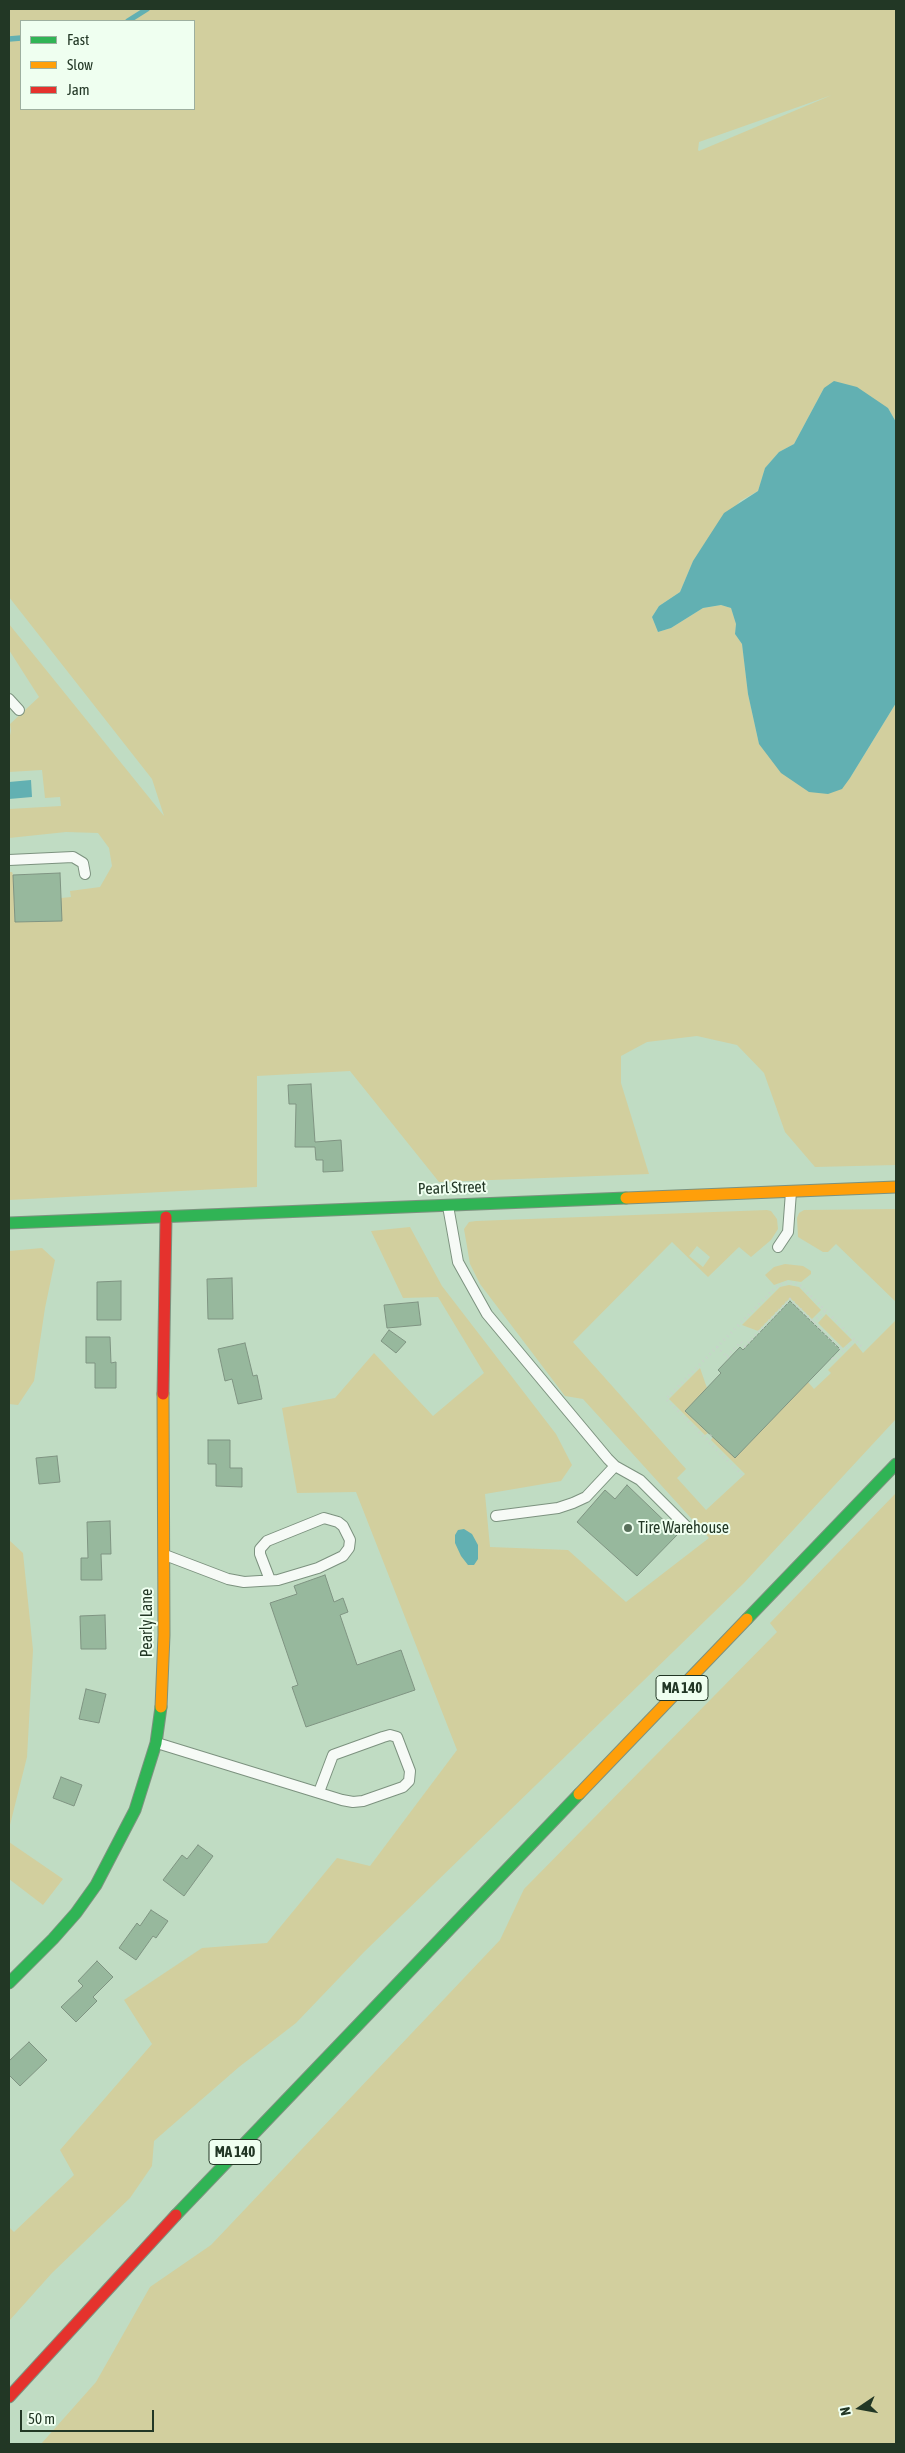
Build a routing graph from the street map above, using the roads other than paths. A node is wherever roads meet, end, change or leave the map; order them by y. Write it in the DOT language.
graph roads {
  1 [pos="9,698"];
  2 [pos="19,710"];
  3 [pos="9,860"];
  4 [pos="85,874"];
  5 [pos="896,1187"];
  6 [pos="790,1191"];
  7 [pos="448,1205"];
  8 [pos="166,1217"];
  9 [pos="9,1223"];
  10 [pos="778,1247"];
  11 [pos="896,1464"];
  12 [pos="615,1466"];
  13 [pos="496,1516"];
  14 [pos="686,1526"];
  15 [pos="164,1555"];
  16 [pos="270,1580"];
  17 [pos="156,1743"];
  18 [pos="319,1792"];
  19 [pos="9,1983"];
  20 [pos="9,2397"];
  1 -- 2 [label="lane"];
  3 -- 4 [label="lane"];
  5 -- 6 [label="main road, Pearl Street"];
  6 -- 7 [label="main road, Pearl Street"];
  6 -- 10 [label="lane"];
  7 -- 8 [label="main road, Pearl Street"];
  7 -- 12 [label="lane"];
  8 -- 9 [label="main road, Pearl Street"];
  8 -- 15 [label="main road, Pearly Lane"];
  11 -- 20 [label="main road, MA 140"];
  12 -- 13 [label="lane"];
  12 -- 14 [label="lane"];
  15 -- 16 [label="lane"];
  15 -- 17 [label="main road, Pearly Lane"];
  16 -- 16 [label="lane"];
  17 -- 18 [label="lane"];
  17 -- 19 [label="main road, Pearly Lane"];
  18 -- 18 [label="lane"];
}
